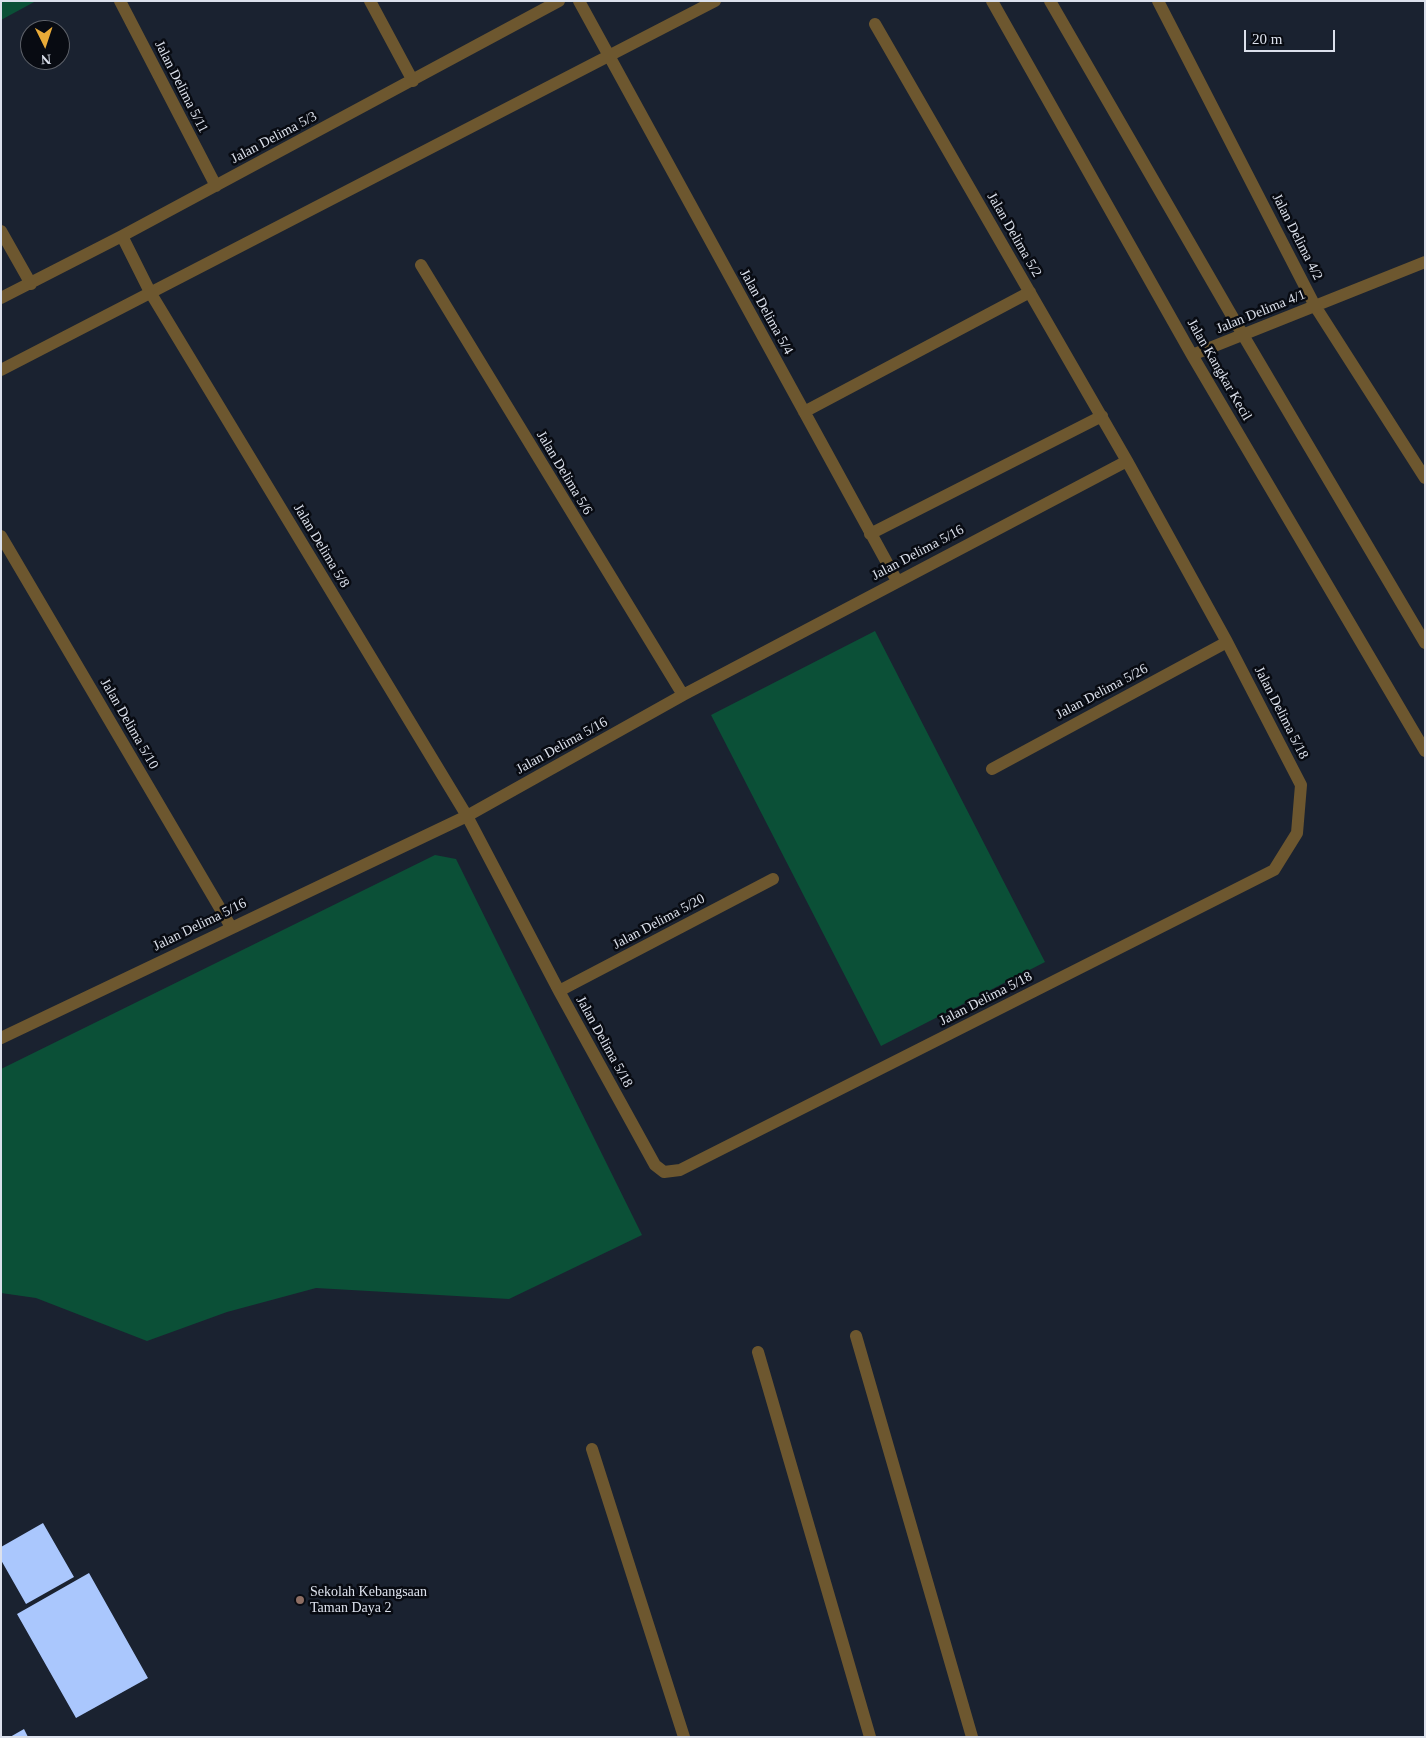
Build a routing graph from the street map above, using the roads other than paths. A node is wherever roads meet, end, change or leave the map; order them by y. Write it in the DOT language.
graph roads {
  1 [pos="120,1"];
  2 [pos="370,1"];
  3 [pos="559,1"];
  4 [pos="579,1"];
  5 [pos="715,1"];
  6 [pos="992,1"];
  7 [pos="1050,1"];
  8 [pos="1158,1"];
  9 [pos="875,24"];
  10 [pos="610,56"];
  11 [pos="413,81"];
  12 [pos="216,186"];
  13 [pos="1,231"];
  14 [pos="122,236"];
  15 [pos="1425,262"];
  16 [pos="421,265"];
  17 [pos="31,284"];
  18 [pos="150,292"];
  19 [pos="1030,292"];
  20 [pos="1,298"];
  21 [pos="1315,306"];
  22 [pos="1243,335"];
  23 [pos="1192,355"];
  24 [pos="1,370"];
  25 [pos="804,412"];
  26 [pos="1102,416"];
  27 [pos="1127,461"];
  28 [pos="1425,478"];
  29 [pos="870,534"];
  30 [pos="1,536"];
  31 [pos="897,581"];
  32 [pos="1227,642"];
  33 [pos="1425,644"];
  34 [pos="683,696"];
  35 [pos="1425,751"];
  36 [pos="992,769"];
  37 [pos="467,816"];
  38 [pos="773,879"];
  39 [pos="231,927"];
  40 [pos="559,991"];
  41 [pos="1,1038"];
  42 [pos="856,1336"];
  43 [pos="758,1352"];
  44 [pos="592,1449"];
  45 [pos="684,1737"];
  46 [pos="870,1737"];
  47 [pos="972,1737"];
  1 -- 12 [label="street, Jalan Delima 5/11"];
  2 -- 11 [label="street"];
  3 -- 11 [label="street, Jalan Delima 5/3"];
  4 -- 10 [label="street, Jalan Delima 5/4"];
  5 -- 10 [label="street"];
  6 -- 23 [label="street, Jalan Kangkar Kecil"];
  7 -- 22 [label="street"];
  8 -- 21 [label="street, Jalan Delima 4/2"];
  9 -- 19 [label="street, Jalan Delima 5/2"];
  10 -- 18 [label="street"];
  10 -- 25 [label="street, Jalan Delima 5/4"];
  11 -- 12 [label="street, Jalan Delima 5/3"];
  12 -- 14 [label="street, Jalan Delima 5/3"];
  13 -- 17 [label="street"];
  14 -- 17 [label="street, Jalan Delima 5/3"];
  14 -- 18 [label="street, Jalan Delima 5/8"];
  15 -- 21 [label="street, Jalan Delima 4/1"];
  16 -- 34 [label="street, Jalan Delima 5/6"];
  17 -- 20 [label="street, Jalan Delima 5/3"];
  18 -- 24 [label="street"];
  18 -- 37 [label="street, Jalan Delima 5/8"];
  19 -- 25 [label="street"];
  19 -- 26 [label="street, Jalan Delima 5/2"];
  21 -- 22 [label="street, Jalan Delima 4/1"];
  21 -- 28 [label="street, Jalan Delima 4/2"];
  22 -- 23 [label="street, Jalan Delima 4/1"];
  22 -- 33 [label="street"];
  23 -- 35 [label="street, Jalan Kangkar Kecil"];
  25 -- 29 [label="street, Jalan Delima 5/4"];
  26 -- 27 [label="street, Jalan Delima 5/2"];
  26 -- 29 [label="street"];
  27 -- 31 [label="street, Jalan Delima 5/16"];
  27 -- 32 [label="street, Jalan Delima 5/18"];
  29 -- 31 [label="street, Jalan Delima 5/4"];
  30 -- 39 [label="street, Jalan Delima 5/10"];
  31 -- 34 [label="street, Jalan Delima 5/16"];
  32 -- 36 [label="street, Jalan Delima 5/26"];
  32 -- 40 [label="street, Jalan Delima 5/18"];
  34 -- 37 [label="street, Jalan Delima 5/16"];
  37 -- 39 [label="street, Jalan Delima 5/16"];
  37 -- 40 [label="street, Jalan Delima 5/18"];
  38 -- 40 [label="street, Jalan Delima 5/20"];
  39 -- 41 [label="street, Jalan Delima 5/16"];
  42 -- 47 [label="street"];
  43 -- 46 [label="street"];
  44 -- 45 [label="street"];
}
